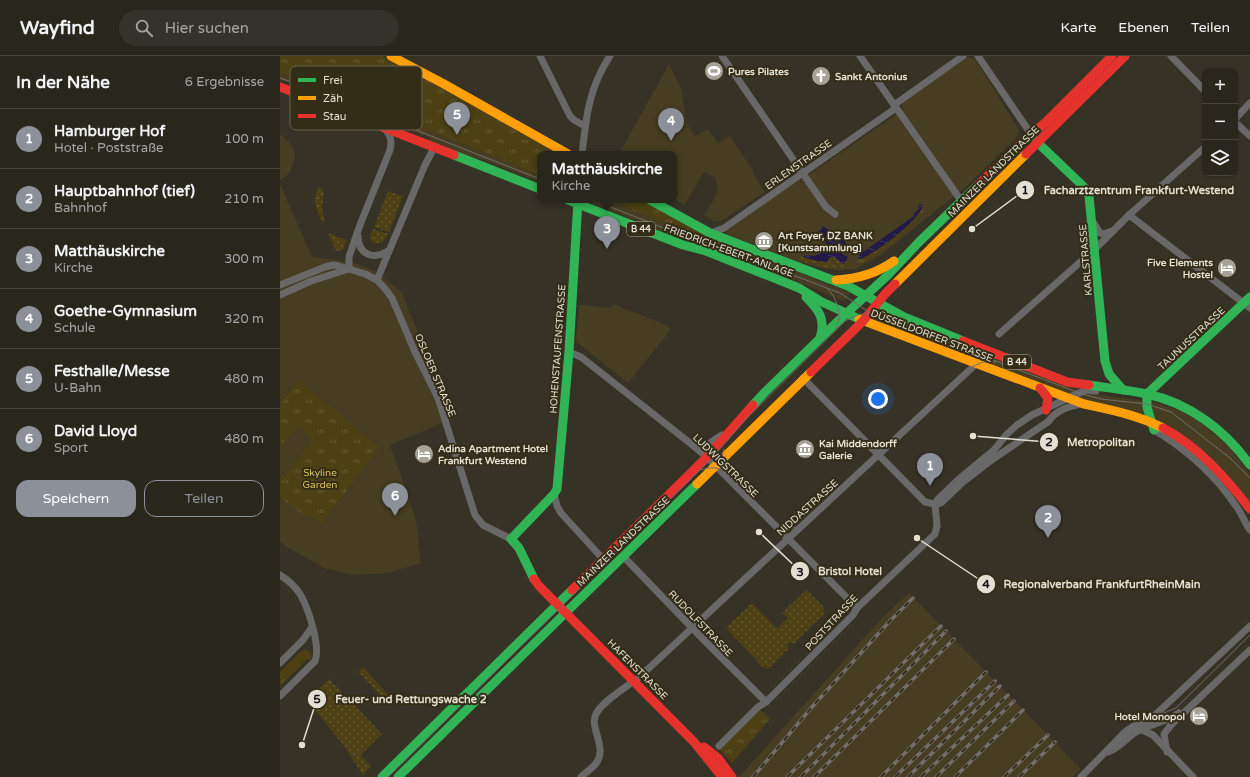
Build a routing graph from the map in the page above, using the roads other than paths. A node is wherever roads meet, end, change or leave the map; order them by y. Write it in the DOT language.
graph roads {
  1 [pos="390,56"];
  2 [pos="540,56"];
  3 [pos="610,56"];
  4 [pos="722,56"];
  5 [pos="860,56"];
  6 [pos="963,56"];
  7 [pos="978,56"];
  8 [pos="1112,56"];
  9 [pos="1125,56"];
  10 [pos="1171,56"];
  11 [pos="409,66"];
  12 [pos="422,73"];
  13 [pos="280,87"];
  14 [pos="1202,88"];
  15 [pos="290,91"];
  16 [pos="1250,103"];
  17 [pos="895,106"];
  18 [pos="1238,116"];
  19 [pos="1238,125"];
  20 [pos="585,126"];
  21 [pos="385,130"];
  22 [pos="388,130"];
  23 [pos="1031,134"];
  24 [pos="1250,136"];
  25 [pos="1037,142"];
  26 [pos="434,148"];
  27 [pos="1202,149"];
  28 [pos="563,151"];
  29 [pos="582,151"];
  30 [pos="802,173"];
  31 [pos="537,188"];
  32 [pos="962,202"];
  33 [pos="578,203"];
  34 [pos="580,203"];
  35 [pos="655,203"];
  36 [pos="835,214"];
  37 [pos="1129,215"];
  38 [pos="1092,220"];
  39 [pos="1116,229"];
  40 [pos="710,233"];
  41 [pos="358,234"];
  42 [pos="919,242"];
  43 [pos="1095,249"];
  44 [pos="388,251"];
  45 [pos="349,270"];
  46 [pos="377,280"];
  47 [pos="829,280"];
  48 [pos="280,285"];
  49 [pos="799,288"];
  50 [pos="280,295"];
  51 [pos="866,296"];
  52 [pos="878,302"];
  53 [pos="1248,303"];
  54 [pos="854,307"];
  55 [pos="846,314"];
  56 [pos="863,321"];
  57 [pos="999,334"];
  58 [pos="820,338"];
  59 [pos="569,352"];
  60 [pos="976,364"];
  61 [pos="803,378"];
  62 [pos="1040,388"];
  63 [pos="1127,391"];
  64 [pos="1147,394"];
  65 [pos="1068,398"];
  66 [pos="1084,404"];
  67 [pos="1046,410"];
  68 [pos="1153,426"];
  69 [pos="732,428"];
  70 [pos="1003,438"];
  71 [pos="695,447"];
  72 [pos="1009,448"];
  73 [pos="997,452"];
  74 [pos="879,455"];
  75 [pos="707,457"];
  76 [pos="1250,465"];
  77 [pos="716,466"];
  78 [pos="554,494"];
  79 [pos="934,504"];
  80 [pos="1250,509"];
  81 [pos="1250,532"];
  82 [pos="787,538"];
  83 [pos="511,539"];
  84 [pos="623,556"];
  85 [pos="603,559"];
  86 [pos="280,575"];
  87 [pos="557,604"];
  88 [pos="857,608"];
  89 [pos="566,613"];
  90 [pos="312,627"];
  91 [pos="692,627"];
  92 [pos="1249,628"];
  93 [pos="299,645"];
  94 [pos="1250,650"];
  95 [pos="316,651"];
  96 [pos="280,663"];
  97 [pos="634,681"];
  98 [pos="280,696"];
  99 [pos="1201,698"];
  100 [pos="766,702"];
  101 [pos="1166,706"];
  102 [pos="1176,715"];
  103 [pos="1134,726"];
  104 [pos="1142,729"];
  105 [pos="694,742"];
  106 [pos="720,746"];
  107 [pos="1106,752"];
  108 [pos="1168,752"];
  109 [pos="382,777"];
  110 [pos="398,777"];
  111 [pos="581,777"];
  112 [pos="722,777"];
  113 [pos="732,777"];
  114 [pos="1082,777"];
  115 [pos="1192,777"];
  1 -- 11 [label="main road"];
  2 -- 20 [label="street"];
  3 -- 20 [label="street"];
  4 -- 30 [label="street"];
  5 -- 17 [label="street"];
  6 -- 17 [label="street, ERLENSTRASSE"];
  7 -- 23 [label="street"];
  8 -- 23 [label="main road, MAINZER LANDSTRASSE"];
  9 -- 25 [label="main road, MAINZER LANDSTRASSE"];
  10 -- 14 [label="street"];
  12 -- 28 [label="main road"];
  13 -- 15 [label="main road"];
  16 -- 18 [label="street"];
  17 -- 30 [label="street, ERLENSTRASSE"];
  17 -- 32 [label="street"];
  19 -- 24 [label="street"];
  20 -- 29 [label="street"];
  21 -- 41 [label="street"];
  22 -- 26 [label="main road"];
  23 -- 25 [label="street"];
  23 -- 32 [label="main road, MAINZER LANDSTRASSE"];
  25 -- 38 [label="main road, KARLSTRASSE"];
  25 -- 52 [label="main road, MAINZER LANDSTRASSE"];
  26 -- 31 [label="main road"];
  26 -- 44 [label="street"];
  27 -- 37 [label="street"];
  30 -- 36 [label="street"];
  30 -- 40 [label="street, ERLENSTRASSE"];
  32 -- 42 [label="main road, MAINZER LANDSTRASSE"];
  33 -- 59 [label="main road, HOHENSTAUFENSTRASSE"];
  34 -- 49 [label="main road, FRIEDRICH-EBERT-ANLAGE / B 44"];
  35 -- 40 [label="main road, FRIEDRICH-EBERT-ANLAGE / B 44"];
  37 -- 39 [label="street"];
  37 -- 53 [label="street"];
  38 -- 39 [label="street"];
  38 -- 43 [label="main road, KARLSTRASSE"];
  39 -- 43 [label="street"];
  40 -- 47 [label="main road, FRIEDRICH-EBERT-ANLAGE / B 44"];
  41 -- 44 [label="street"];
  41 -- 45 [label="street"];
  42 -- 47 [label="main road"];
  42 -- 51 [label="main road, MAINZER LANDSTRASSE"];
  43 -- 57 [label="street"];
  43 -- 63 [label="main road, KARLSTRASSE"];
  44 -- 46 [label="street"];
  45 -- 46 [label="street, OSLOER STRASSE"];
  45 -- 48 [label="street, OSLOER STRASSE"];
  45 -- 50 [label="street"];
  46 -- 83 [label="street, OSLOER STRASSE"];
  47 -- 51 [label="main road, FRIEDRICH-EBERT-ANLAGE / B 44"];
  49 -- 54 [label="main road"];
  49 -- 55 [label="main road, FRIEDRICH-EBERT-ANLAGE / B 44"];
  49 -- 58 [label="main road"];
  51 -- 52 [label="main road, B 44"];
  51 -- 54 [label="main road, MAINZER LANDSTRASSE"];
  52 -- 54 [label="main road"];
  52 -- 56 [label="main road, MAINZER LANDSTRASSE"];
  52 -- 63 [label="main road, DÜSSELDORFER STRASSE / B 44"];
  53 -- 64 [label="main road, TAUNUSSTRASSE"];
  54 -- 55 [label="main road, MAINZER LANDSTRASSE"];
  55 -- 56 [label="main road, B 44"];
  55 -- 58 [label="main road, MAINZER LANDSTRASSE"];
  56 -- 60 [label="main road, DÜSSELDORFER STRASSE / B 44"];
  56 -- 61 [label="main road, MAINZER LANDSTRASSE"];
  58 -- 69 [label="main road, MAINZER LANDSTRASSE"];
  59 -- 71 [label="street, LUDWIGSTRASSE"];
  59 -- 78 [label="main road, HOHENSTAUFENSTRASSE"];
  60 -- 62 [label="main road, DÜSSELDORFER STRASSE / B 44"];
  60 -- 74 [label="street, NIDDASTRASSE"];
  61 -- 74 [label="street"];
  61 -- 77 [label="main road, MAINZER LANDSTRASSE"];
  62 -- 65 [label="main road, DÜSSELDORFER STRASSE / B 44"];
  62 -- 67 [label="main road"];
  63 -- 64 [label="main road, B 44"];
  63 -- 65 [label="street"];
  64 -- 68 [label="main road"];
  64 -- 76 [label="main road, B 44"];
  65 -- 66 [label="main road, DÜSSELDORFER STRASSE / B 44"];
  65 -- 67 [label="street"];
  66 -- 68 [label="main road, B 44"];
  66 -- 72 [label="street"];
  67 -- 70 [label="street"];
  68 -- 80 [label="main road, B 44"];
  68 -- 81 [label="street"];
  69 -- 71 [label="street, MAINZER LANDSTRASSE"];
  69 -- 75 [label="main road, MAINZER LANDSTRASSE"];
  70 -- 72 [label="street"];
  70 -- 73 [label="street"];
  71 -- 75 [label="street, LUDWIGSTRASSE"];
  72 -- 73 [label="street"];
  73 -- 79 [label="street"];
  74 -- 79 [label="street"];
  74 -- 82 [label="street, NIDDASTRASSE"];
  75 -- 77 [label="street, LUDWIGSTRASSE"];
  75 -- 85 [label="main road, MAINZER LANDSTRASSE"];
  77 -- 82 [label="street, LUDWIGSTRASSE"];
  77 -- 84 [label="main road, MAINZER LANDSTRASSE"];
  78 -- 83 [label="main road"];
  78 -- 85 [label="street"];
  79 -- 88 [label="street, POSTSTRASSE"];
  82 -- 88 [label="street, LUDWIGSTRASSE"];
  82 -- 91 [label="street, NIDDASTRASSE"];
  83 -- 87 [label="main road, HAFENSTRASSE"];
  84 -- 89 [label="main road, MAINZER LANDSTRASSE"];
  84 -- 91 [label="street, RUDOLFSTRASSE"];
  85 -- 87 [label="main road, MAINZER LANDSTRASSE"];
  86 -- 90 [label="street"];
  87 -- 89 [label="main road, HAFENSTRASSE"];
  87 -- 109 [label="main road, MAINZER LANDSTRASSE"];
  88 -- 100 [label="street, POSTSTRASSE"];
  89 -- 97 [label="main road, HAFENSTRASSE"];
  89 -- 110 [label="main road, MAINZER LANDSTRASSE"];
  90 -- 93 [label="street"];
  90 -- 95 [label="street"];
  91 -- 97 [label="street, NIDDASTRASSE"];
  91 -- 100 [label="street, RUDOLFSTRASSE"];
  92 -- 101 [label="street"];
  93 -- 95 [label="street"];
  93 -- 96 [label="street"];
  94 -- 99 [label="street"];
  95 -- 98 [label="street"];
  97 -- 105 [label="main road, HAFENSTRASSE"];
  97 -- 111 [label="street, NIDDASTRASSE"];
  99 -- 102 [label="street"];
  99 -- 108 [label="street"];
  100 -- 106 [label="street, POSTSTRASSE"];
  101 -- 102 [label="street"];
  101 -- 103 [label="street"];
  102 -- 104 [label="street"];
  103 -- 104 [label="street"];
  103 -- 107 [label="street"];
  104 -- 107 [label="street"];
  104 -- 108 [label="street"];
  105 -- 112 [label="main road, HAFENSTRASSE"];
  105 -- 113 [label="main road, HAFENSTRASSE"];
  107 -- 114 [label="street"];
  108 -- 115 [label="street"];
}
